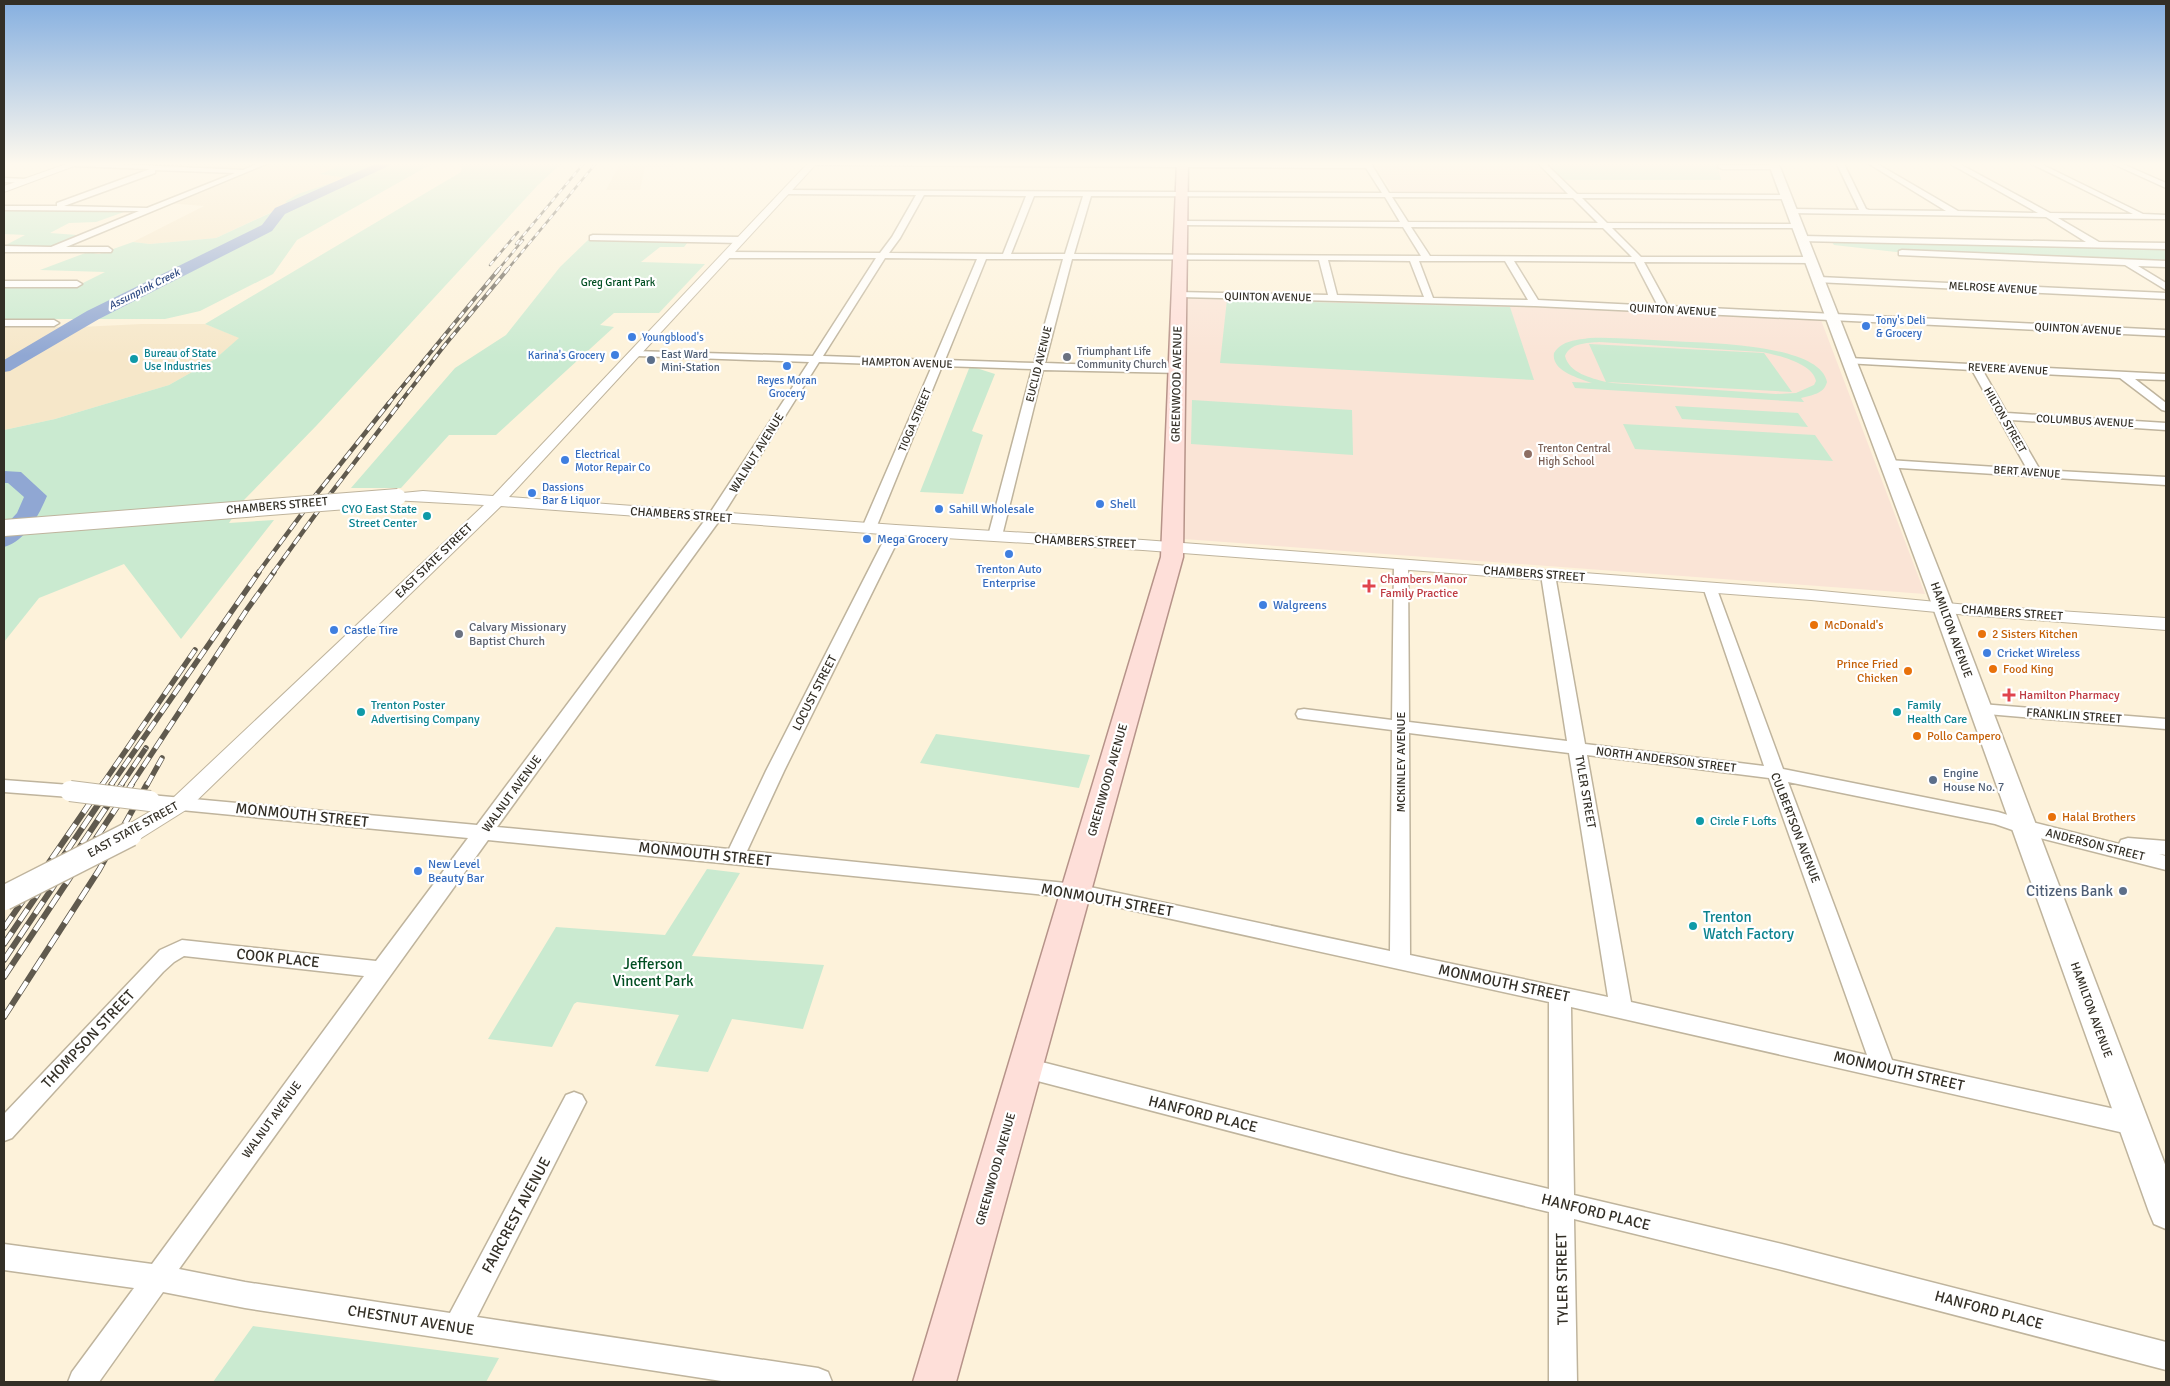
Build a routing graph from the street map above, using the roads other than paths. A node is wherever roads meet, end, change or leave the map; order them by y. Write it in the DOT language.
graph roads {
  1 [pos="1798,226"];
  2 [pos="109,227"];
  3 [pos="754,227"];
  4 [pos="902,227"];
  5 [pos="1018,227"];
  6 [pos="1077,227"];
  7 [pos="1182,227"];
  8 [pos="1408,227"];
  9 [pos="1607,227"];
  10 [pos="2068,227"];
  11 [pos="593,238"];
  12 [pos="741,240"];
  13 [pos="1804,242"];
  14 [pos="2097,245"];
  15 [pos="2166,246"];
  16 [pos="5,250"];
  17 [pos="51,250"];
  18 [pos="108,250"];
  19 [pos="1872,250"];
  20 [pos="1895,252"];
  21 [pos="728,254"];
  22 [pos="882,256"];
  23 [pos="983,256"];
  24 [pos="1006,256"];
  25 [pos="1068,256"];
  26 [pos="1180,257"];
  27 [pos="1323,258"];
  28 [pos="1413,258"];
  29 [pos="1427,258"];
  30 [pos="1508,259"];
  31 [pos="1638,259"];
  32 [pos="1811,260"];
  33 [pos="2126,262"];
  34 [pos="2166,264"];
  35 [pos="1819,280"];
  36 [pos="4,284"];
  37 [pos="77,284"];
  38 [pos="2166,287"];
  39 [pos="1180,294"];
  40 [pos="2166,296"];
  41 [pos="1333,298"];
  42 [pos="1430,301"];
  43 [pos="1535,304"];
  44 [pos="1665,310"];
  45 [pos="1833,318"];
  46 [pos="4,323"];
  47 [pos="54,323"];
  48 [pos="2166,333"];
  49 [pos="636,352"];
  50 [pos="816,360"];
  51 [pos="1849,361"];
  52 [pos="938,364"];
  53 [pos="1038,367"];
  54 [pos="1975,367"];
  55 [pos="1178,371"];
  56 [pos="2124,375"];
  57 [pos="2166,377"];
  58 [pos="2166,408"];
  59 [pos="2003,416"];
  60 [pos="2166,426"];
  61 [pos="1888,464"];
  62 [pos="2036,473"];
  63 [pos="2166,481"];
  64 [pos="496,502"];
  65 [pos="714,518"];
  66 [pos="4,528"];
  67 [pos="869,528"];
  68 [pos="896,530"];
  69 [pos="995,536"];
  70 [pos="1172,547"];
  71 [pos="1401,564"];
  72 [pos="1548,575"];
  73 [pos="1710,587"];
  74 [pos="1943,608"];
  75 [pos="2166,624"];
  76 [pos="1981,709"];
  77 [pos="1304,714"];
  78 [pos="2166,724"];
  79 [pos="1401,726"];
  80 [pos="1578,749"];
  81 [pos="1774,773"];
  82 [pos="4,786"];
  83 [pos="182,803"];
  84 [pos="2024,827"];
  85 [pos="484,832"];
  86 [pos="2083,841"];
  87 [pos="2166,848"];
  88 [pos="735,857"];
  89 [pos="2166,863"];
  90 [pos="1076,891"];
  91 [pos="4,898"];
  92 [pos="175,950"];
  93 [pos="1400,960"];
  94 [pos="381,970"];
  95 [pos="1560,996"];
  96 [pos="1621,1009"];
  97 [pos="1883,1067"];
  98 [pos="1026,1068"];
  99 [pos="574,1102"];
  100 [pos="2133,1124"];
  101 [pos="4,1130"];
  102 [pos="1561,1203"];
  103 [pos="2166,1212"];
  104 [pos="4,1257"];
  105 [pos="158,1278"];
  106 [pos="457,1327"];
  107 [pos="2166,1356"];
  108 [pos="82,1382"];
  109 [pos="818,1382"];
  110 [pos="934,1382"];
  111 [pos="1563,1382"];
  1 -- 13 [label="main road, HAMILTON AVENUE"];
  2 -- 17 [label="street"];
  3 -- 12 [label="street, EAST STATE STREET"];
  4 -- 22 [label="street, WALNUT AVENUE"];
  5 -- 24 [label="street"];
  6 -- 25 [label="street, EUCLID AVENUE"];
  7 -- 26 [label="main road, GREENWOOD AVENUE"];
  8 -- 29 [label="street"];
  9 -- 31 [label="street"];
  10 -- 14 [label="street"];
  11 -- 12 [label="street"];
  12 -- 21 [label="street, EAST STATE STREET"];
  13 -- 14 [label="street"];
  13 -- 19 [label="street"];
  13 -- 32 [label="main road, HAMILTON AVENUE"];
  14 -- 15 [label="street"];
  14 -- 33 [label="street"];
  16 -- 17 [label="street"];
  17 -- 18 [label="street"];
  20 -- 33 [label="street"];
  21 -- 22 [label="street"];
  21 -- 49 [label="street, EAST STATE STREET"];
  22 -- 23 [label="street"];
  22 -- 50 [label="street, WALNUT AVENUE"];
  23 -- 24 [label="street"];
  23 -- 52 [label="street, TIOGA STREET"];
  24 -- 25 [label="street"];
  25 -- 26 [label="street"];
  25 -- 53 [label="street, EUCLID AVENUE"];
  26 -- 27 [label="street"];
  26 -- 39 [label="main road, GREENWOOD AVENUE"];
  27 -- 28 [label="street"];
  27 -- 41 [label="street"];
  28 -- 29 [label="street"];
  28 -- 42 [label="street"];
  29 -- 30 [label="street"];
  30 -- 31 [label="street"];
  30 -- 43 [label="street"];
  31 -- 32 [label="street"];
  31 -- 44 [label="street"];
  32 -- 35 [label="main road, HAMILTON AVENUE"];
  33 -- 34 [label="street"];
  33 -- 38 [label="street"];
  35 -- 40 [label="street, MELROSE AVENUE"];
  35 -- 45 [label="main road, HAMILTON AVENUE"];
  36 -- 37 [label="street"];
  39 -- 41 [label="street, QUINTON AVENUE"];
  39 -- 55 [label="main road, GREENWOOD AVENUE"];
  41 -- 42 [label="street, QUINTON AVENUE"];
  42 -- 43 [label="street, QUINTON AVENUE"];
  43 -- 44 [label="street, QUINTON AVENUE"];
  44 -- 45 [label="street, QUINTON AVENUE"];
  45 -- 48 [label="street, QUINTON AVENUE"];
  45 -- 51 [label="main road, HAMILTON AVENUE"];
  46 -- 47 [label="street"];
  49 -- 50 [label="street, HAMPTON AVENUE"];
  49 -- 64 [label="street, EAST STATE STREET"];
  50 -- 52 [label="street, HAMPTON AVENUE"];
  50 -- 65 [label="street, WALNUT AVENUE"];
  51 -- 54 [label="street, REVERE AVENUE"];
  51 -- 61 [label="main road, HAMILTON AVENUE"];
  52 -- 53 [label="street, HAMPTON AVENUE"];
  52 -- 67 [label="street, TIOGA STREET"];
  53 -- 55 [label="street, HAMPTON AVENUE"];
  53 -- 69 [label="street, EUCLID AVENUE"];
  54 -- 56 [label="street, REVERE AVENUE"];
  54 -- 59 [label="street, HILTON STREET"];
  55 -- 70 [label="main road, GREENWOOD AVENUE"];
  56 -- 57 [label="street, REVERE AVENUE"];
  56 -- 58 [label="street"];
  59 -- 60 [label="street, COLUMBUS AVENUE"];
  59 -- 62 [label="street, HILTON STREET"];
  61 -- 62 [label="street, BERT AVENUE"];
  61 -- 74 [label="main road, HAMILTON AVENUE"];
  62 -- 63 [label="street, BERT AVENUE"];
  64 -- 65 [label="street, CHAMBERS STREET"];
  64 -- 66 [label="street, CHAMBERS STREET, bridge"];
  64 -- 83 [label="street, EAST STATE STREET"];
  65 -- 67 [label="street, CHAMBERS STREET"];
  65 -- 85 [label="street, WALNUT AVENUE"];
  67 -- 68 [label="street, CHAMBERS STREET"];
  68 -- 69 [label="street, CHAMBERS STREET"];
  68 -- 88 [label="street, LOCUST STREET"];
  69 -- 70 [label="street, CHAMBERS STREET"];
  70 -- 71 [label="street, CHAMBERS STREET"];
  70 -- 90 [label="main road, GREENWOOD AVENUE"];
  71 -- 72 [label="street, CHAMBERS STREET"];
  71 -- 79 [label="street, MCKINLEY AVENUE"];
  72 -- 73 [label="street, CHAMBERS STREET"];
  72 -- 80 [label="street, TYLER STREET"];
  73 -- 74 [label="street, CHAMBERS STREET"];
  73 -- 81 [label="street, CULBERTSON AVENUE"];
  74 -- 75 [label="street, CHAMBERS STREET"];
  74 -- 76 [label="main road, HAMILTON AVENUE"];
  76 -- 78 [label="street, FRANKLIN STREET"];
  76 -- 84 [label="main road, HAMILTON AVENUE"];
  77 -- 79 [label="street, NORTH ANDERSON STREET"];
  79 -- 80 [label="street, NORTH ANDERSON STREET"];
  79 -- 93 [label="street, MCKINLEY AVENUE"];
  80 -- 81 [label="street, NORTH ANDERSON STREET"];
  80 -- 96 [label="street, TYLER STREET"];
  81 -- 84 [label="street, NORTH ANDERSON STREET"];
  81 -- 97 [label="street, CULBERTSON AVENUE"];
  82 -- 83 [label="street, MONMOUTH STREET, bridge"];
  83 -- 85 [label="street, MONMOUTH STREET"];
  83 -- 91 [label="street, EAST STATE STREET, bridge"];
  84 -- 86 [label="street, ANDERSON STREET"];
  84 -- 100 [label="main road, HAMILTON AVENUE"];
  85 -- 88 [label="street, MONMOUTH STREET"];
  85 -- 94 [label="street, WALNUT AVENUE"];
  86 -- 87 [label="street"];
  86 -- 89 [label="street, ANDERSON STREET"];
  88 -- 90 [label="street, MONMOUTH STREET"];
  90 -- 93 [label="street, MONMOUTH STREET"];
  90 -- 98 [label="main road, GREENWOOD AVENUE"];
  92 -- 94 [label="street, COOK PLACE"];
  92 -- 101 [label="street, THOMPSON STREET"];
  93 -- 95 [label="street, MONMOUTH STREET"];
  94 -- 105 [label="street, WALNUT AVENUE"];
  95 -- 96 [label="street, MONMOUTH STREET"];
  95 -- 102 [label="street, TYLER STREET"];
  96 -- 97 [label="street, MONMOUTH STREET"];
  97 -- 100 [label="street, MONMOUTH STREET"];
  98 -- 102 [label="street, HANFORD PLACE"];
  98 -- 110 [label="main road, GREENWOOD AVENUE"];
  99 -- 106 [label="street, FAIRCREST AVENUE"];
  100 -- 103 [label="main road, HAMILTON AVENUE"];
  102 -- 107 [label="street, HANFORD PLACE"];
  102 -- 111 [label="street, TYLER STREET"];
  104 -- 105 [label="street, CHESTNUT AVENUE"];
  105 -- 106 [label="street, CHESTNUT AVENUE"];
  105 -- 108 [label="street, WALNUT AVENUE"];
  106 -- 109 [label="street, CHESTNUT AVENUE"];
}
